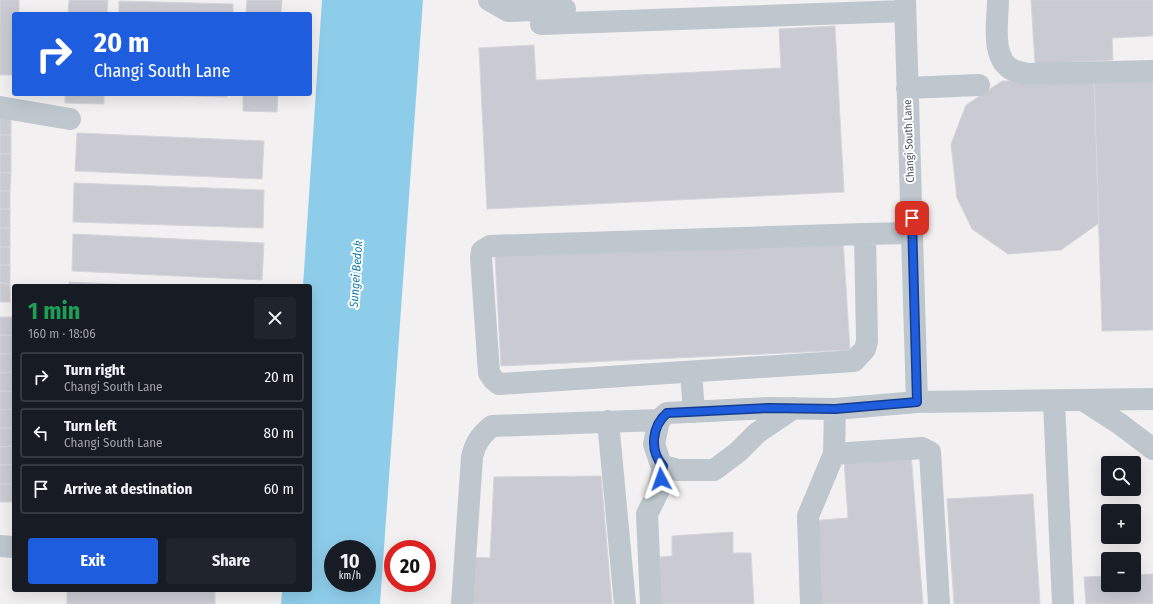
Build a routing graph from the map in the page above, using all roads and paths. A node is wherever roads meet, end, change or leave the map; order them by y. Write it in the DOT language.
graph roads {
  1 [pos="490,0"];
  2 [pos="790,0"];
  3 [pos="998,0"];
  4 [pos="905,6"];
  5 [pos="541,24"];
  6 [pos="1153,71"];
  7 [pos="979,85"];
  8 [pos="907,88"];
  9 [pos="0,107"];
  10 [pos="70,119"];
  11 [pos="912,233"];
  12 [pos="864,234"];
  13 [pos="691,372"];
  14 [pos="1153,399"];
  15 [pos="1083,400"];
  16 [pos="1054,401"];
  17 [pos="917,402"];
  18 [pos="794,408"];
  19 [pos="835,409"];
  20 [pos="694,412"];
  21 [pos="659,420"];
  22 [pos="608,421"];
  23 [pos="1153,449"];
  24 [pos="834,454"];
  25 [pos="663,466"];
  26 [pos="462,604"];
  27 [pos="625,604"];
  28 [pos="651,604"];
  29 [pos="812,604"];
  30 [pos="939,604"];
  31 [pos="1063,604"];
  1 -- 2 [label="street"];
  3 -- 6 [label="street"];
  4 -- 5 [label="street"];
  4 -- 8 [label="street, Changi South Lane"];
  7 -- 8 [label="street"];
  8 -- 11 [label="street, Changi South Lane"];
  9 -- 10 [label="street"];
  11 -- 12 [label="street"];
  11 -- 17 [label="street, Changi South Lane"];
  12 -- 13 [label="street"];
  12 -- 13 [label="street"];
  13 -- 20 [label="street"];
  14 -- 15 [label="street"];
  15 -- 16 [label="street"];
  15 -- 23 [label="street"];
  16 -- 17 [label="street"];
  16 -- 31 [label="street"];
  17 -- 19 [label="street"];
  18 -- 19 [label="street"];
  18 -- 20 [label="street"];
  18 -- 25 [label="street"];
  19 -- 24 [label="street"];
  20 -- 21 [label="street"];
  21 -- 22 [label="street"];
  21 -- 25 [label="street"];
  22 -- 26 [label="street"];
  22 -- 27 [label="street"];
  24 -- 29 [label="street"];
  24 -- 30 [label="street"];
  25 -- 28 [label="street"];
}
